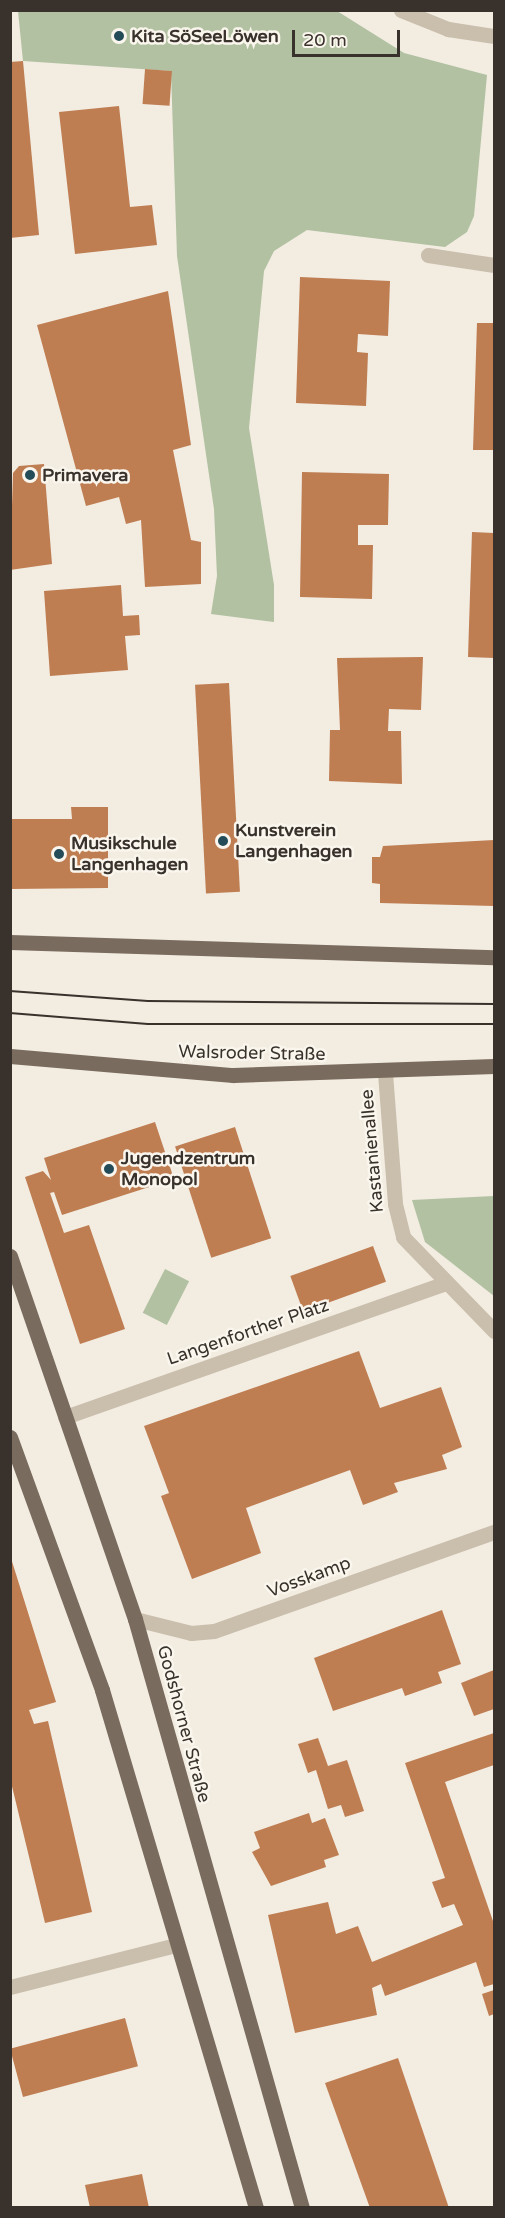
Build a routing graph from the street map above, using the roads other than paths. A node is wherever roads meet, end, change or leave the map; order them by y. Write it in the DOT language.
graph roads {
  1 [pos="401,10"];
  2 [pos="495,36"];
  3 [pos="428,255"];
  4 [pos="495,265"];
  5 [pos="10,942"];
  6 [pos="495,957"];
  7 [pos="10,1056"];
  8 [pos="495,1066"];
  9 [pos="385,1073"];
  10 [pos="10,1256"];
  11 [pos="444,1284"];
  12 [pos="495,1331"];
  13 [pos="65,1417"];
  14 [pos="10,1437"];
  15 [pos="15,1461"];
  16 [pos="495,1532"];
  17 [pos="135,1619"];
  18 [pos="176,1945"];
  19 [pos="10,1987"];
  20 [pos="256,2208"];
  21 [pos="302,2208"];
  1 -- 2 [label="street"];
  3 -- 4 [label="street"];
  5 -- 6 [label="main road"];
  7 -- 9 [label="main road, Walsroder Straße"];
  8 -- 9 [label="main road, Walsroder Straße"];
  9 -- 11 [label="street, Kastanienallee"];
  10 -- 13 [label="main road, Godshorner Straße"];
  11 -- 12 [label="street, Kastanienallee"];
  11 -- 13 [label="street, Langenforther Platz"];
  13 -- 17 [label="main road, Godshorner Straße"];
  14 -- 15 [label="main road"];
  15 -- 18 [label="main road"];
  16 -- 17 [label="street, Vosskamp"];
  17 -- 21 [label="main road, Godshorner Straße"];
  18 -- 19 [label="street"];
  18 -- 20 [label="main road"];
}
